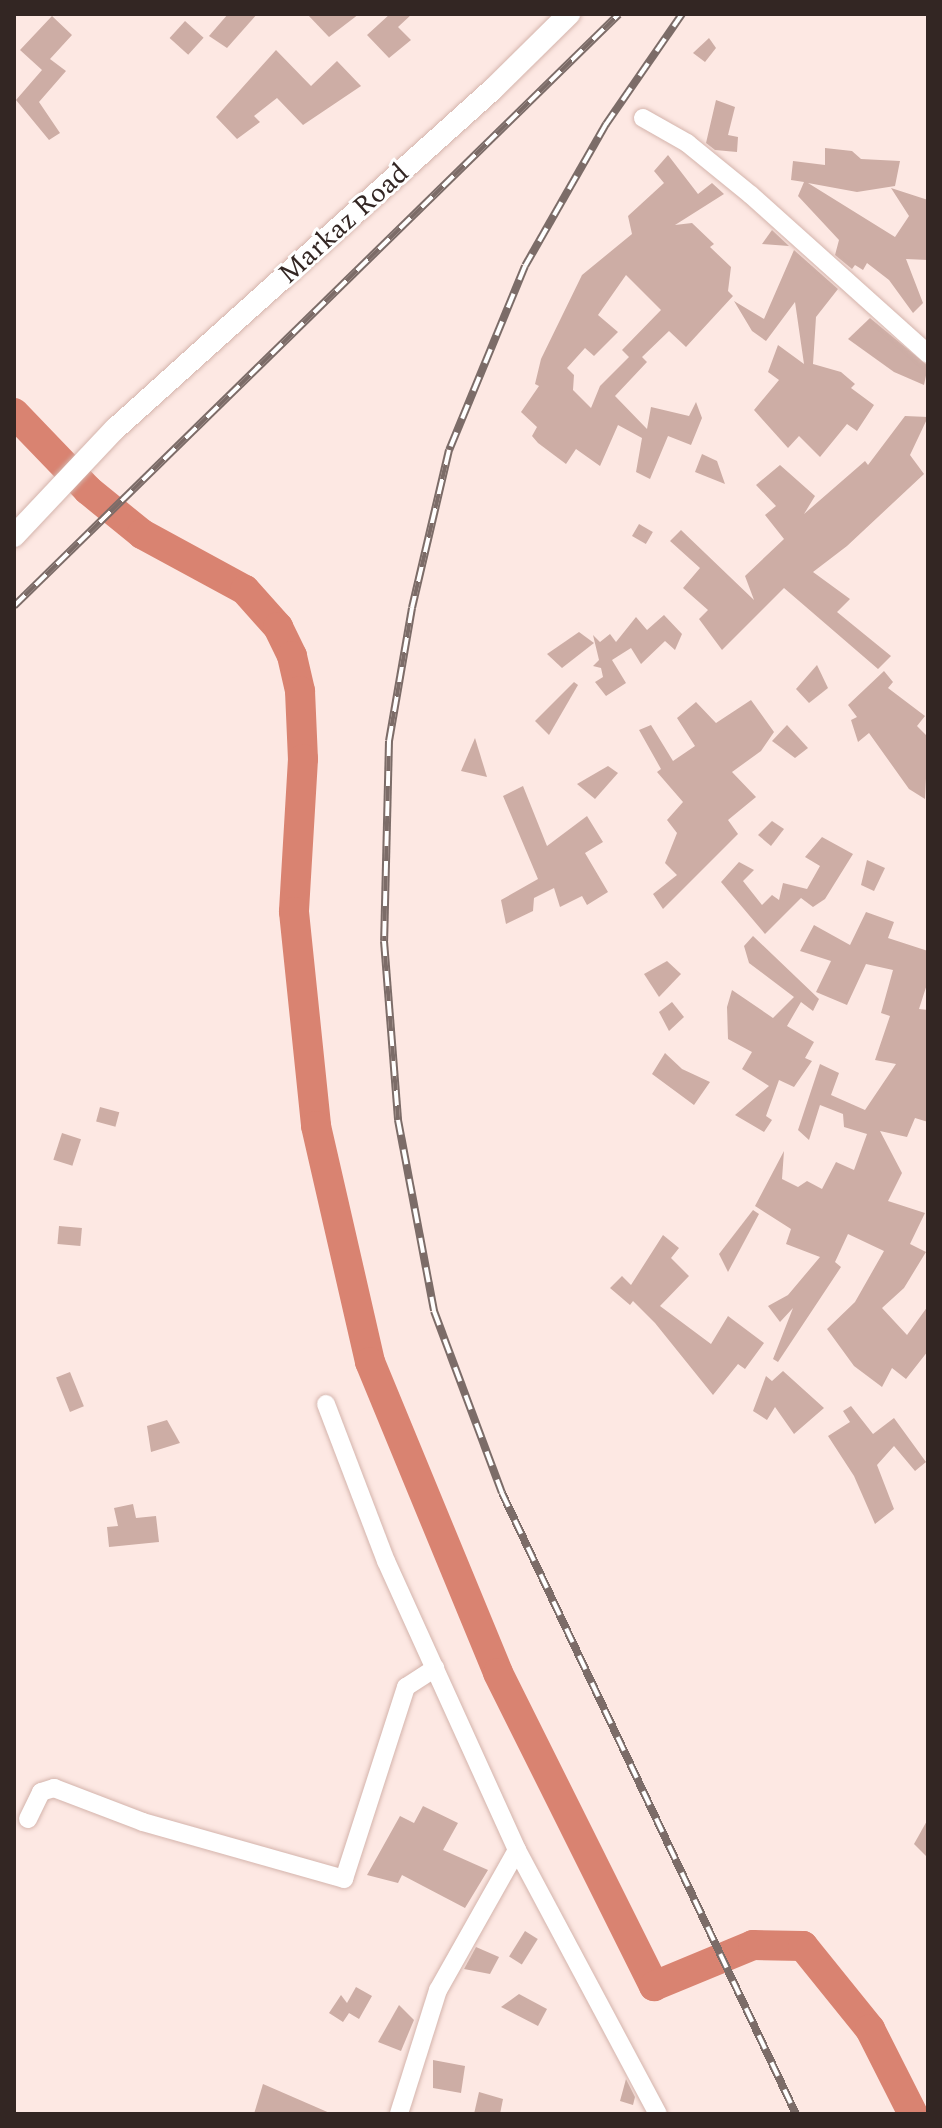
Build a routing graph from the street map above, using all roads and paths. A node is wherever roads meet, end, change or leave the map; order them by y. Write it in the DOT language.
graph roads {
  1 [pos="569,14"];
  2 [pos="643,118"];
  3 [pos="928,354"];
  4 [pos="16,535"];
  5 [pos="326,1404"];
  6 [pos="435,1668"];
  7 [pos="28,1819"];
  8 [pos="517,1850"];
  9 [pos="399,2114"];
  10 [pos="658,2114"];
  1 -- 4 [label="street, Markaz Road"];
  2 -- 3 [label="street"];
  5 -- 6 [label="street"];
  6 -- 7 [label="street"];
  6 -- 8 [label="street"];
  8 -- 9 [label="street"];
  8 -- 10 [label="street"];
}
